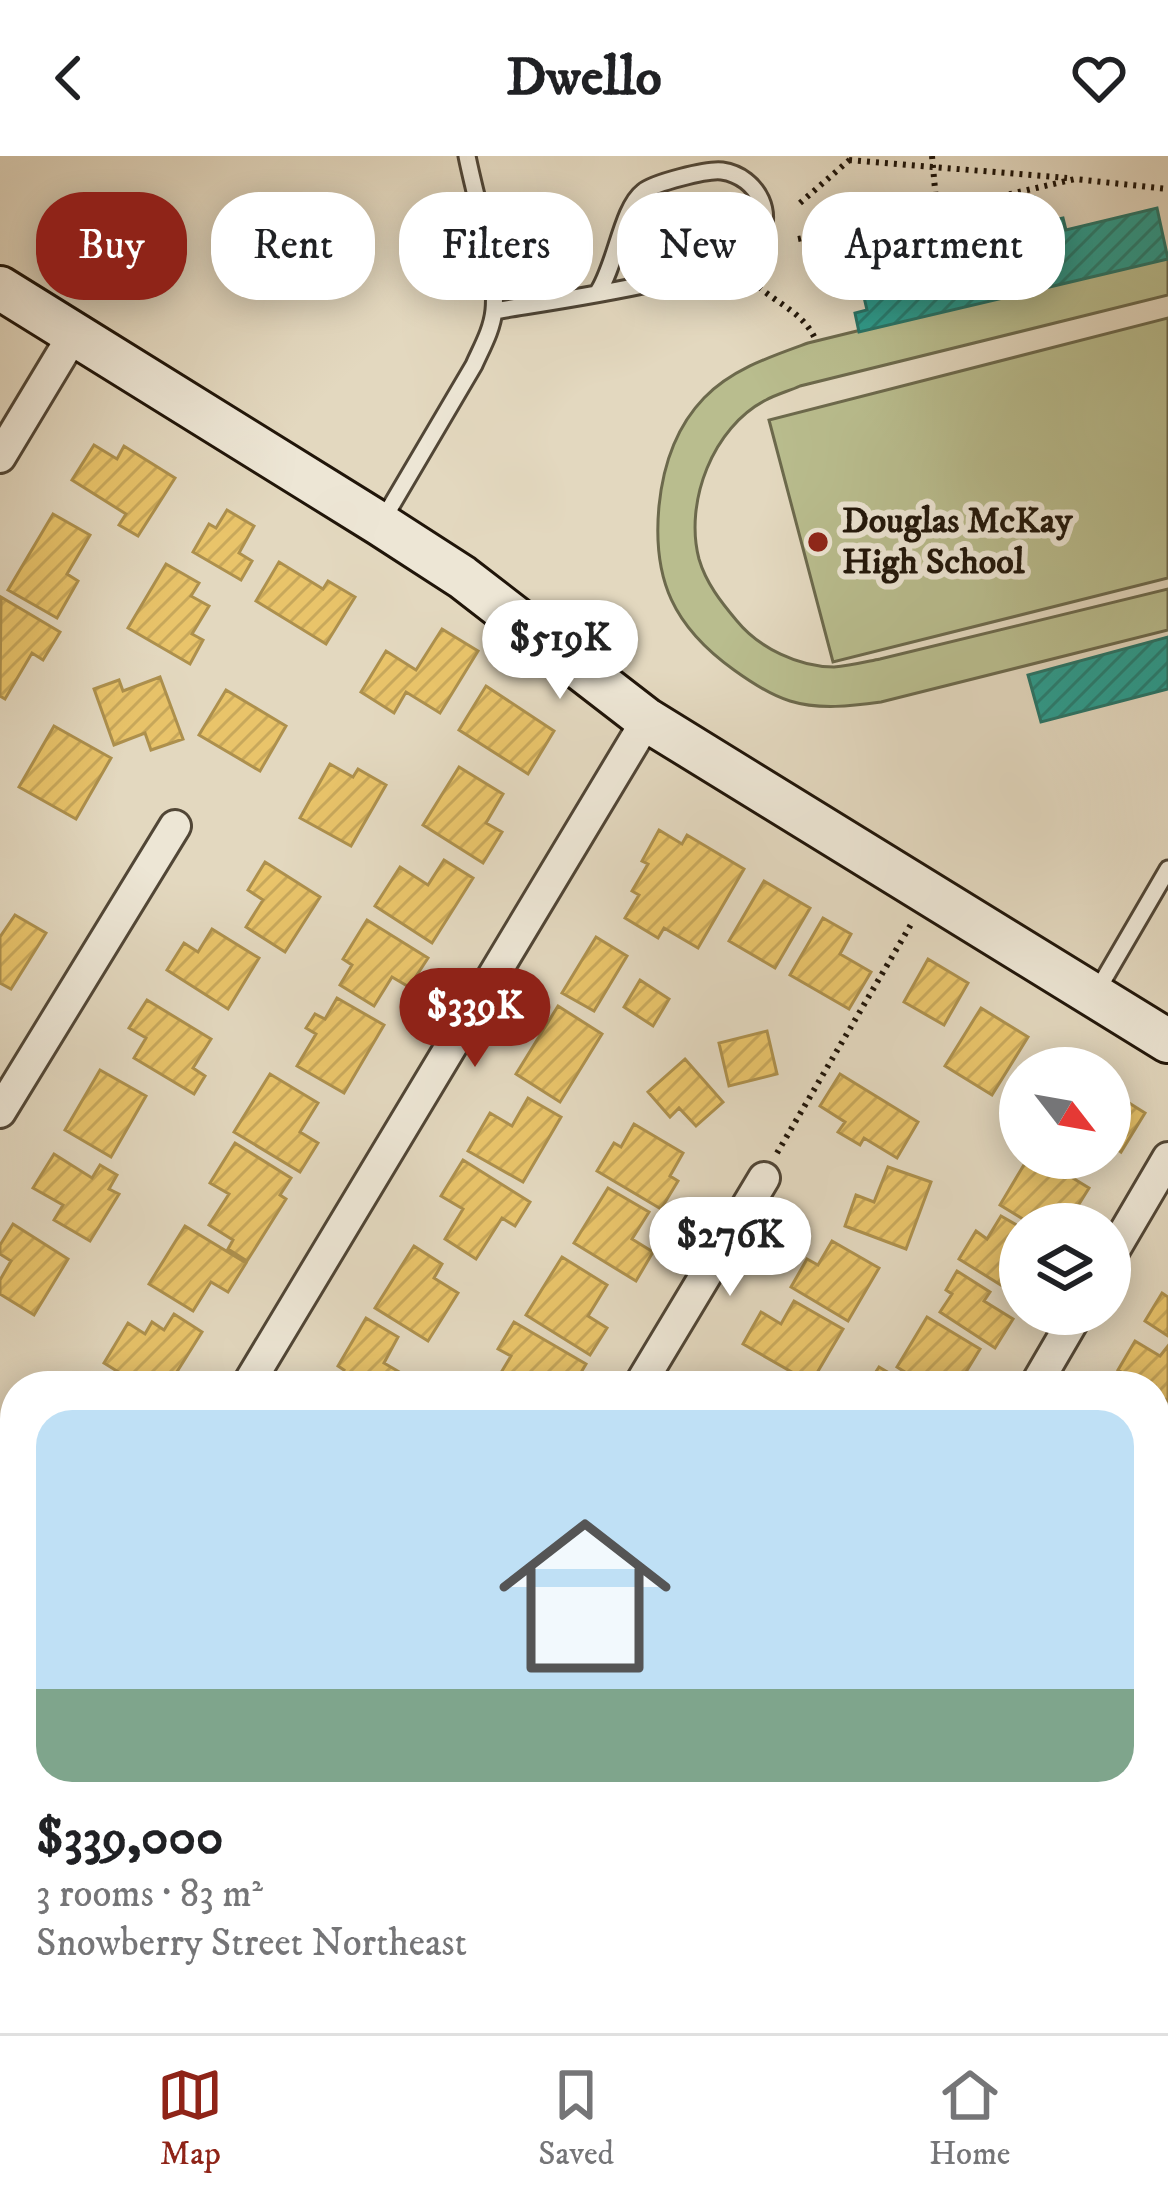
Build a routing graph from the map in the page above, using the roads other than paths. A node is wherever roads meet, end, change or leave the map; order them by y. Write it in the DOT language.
graph roads {
  1 [pos="466,156"];
  2 [pos="0,288"];
  3 [pos="598,292"];
  4 [pos="494,311"];
  5 [pos="74,334"];
  6 [pos="0,457"];
  7 [pos="380,524"];
  8 [pos="647,720"];
  9 [pos="175,826"];
  10 [pos="1168,869"];
  11 [pos="1095,995"];
  12 [pos="1168,1040"];
  13 [pos="0,1112"];
  14 [pos="1168,1158"];
  15 [pos="764,1178"];
  16 [pos="1131,1221"];
  17 [pos="1065,1335"];
  18 [pos="256,1371"];
  19 [pos="648,1371"];
  20 [pos="1044,1371"];
  1 -- 4 [label="lane"];
  2 -- 5 [label="street"];
  3 -- 3 [label="lane"];
  3 -- 4 [label="lane"];
  4 -- 7 [label="lane"];
  5 -- 6 [label="street"];
  5 -- 7 [label="street"];
  7 -- 8 [label="street"];
  8 -- 11 [label="street"];
  8 -- 18 [label="street"];
  9 -- 13 [label="street"];
  10 -- 11 [label="lane"];
  11 -- 12 [label="street"];
  14 -- 16 [label="street"];
  15 -- 19 [label="street"];
  17 -- 20 [label="street"];
}
